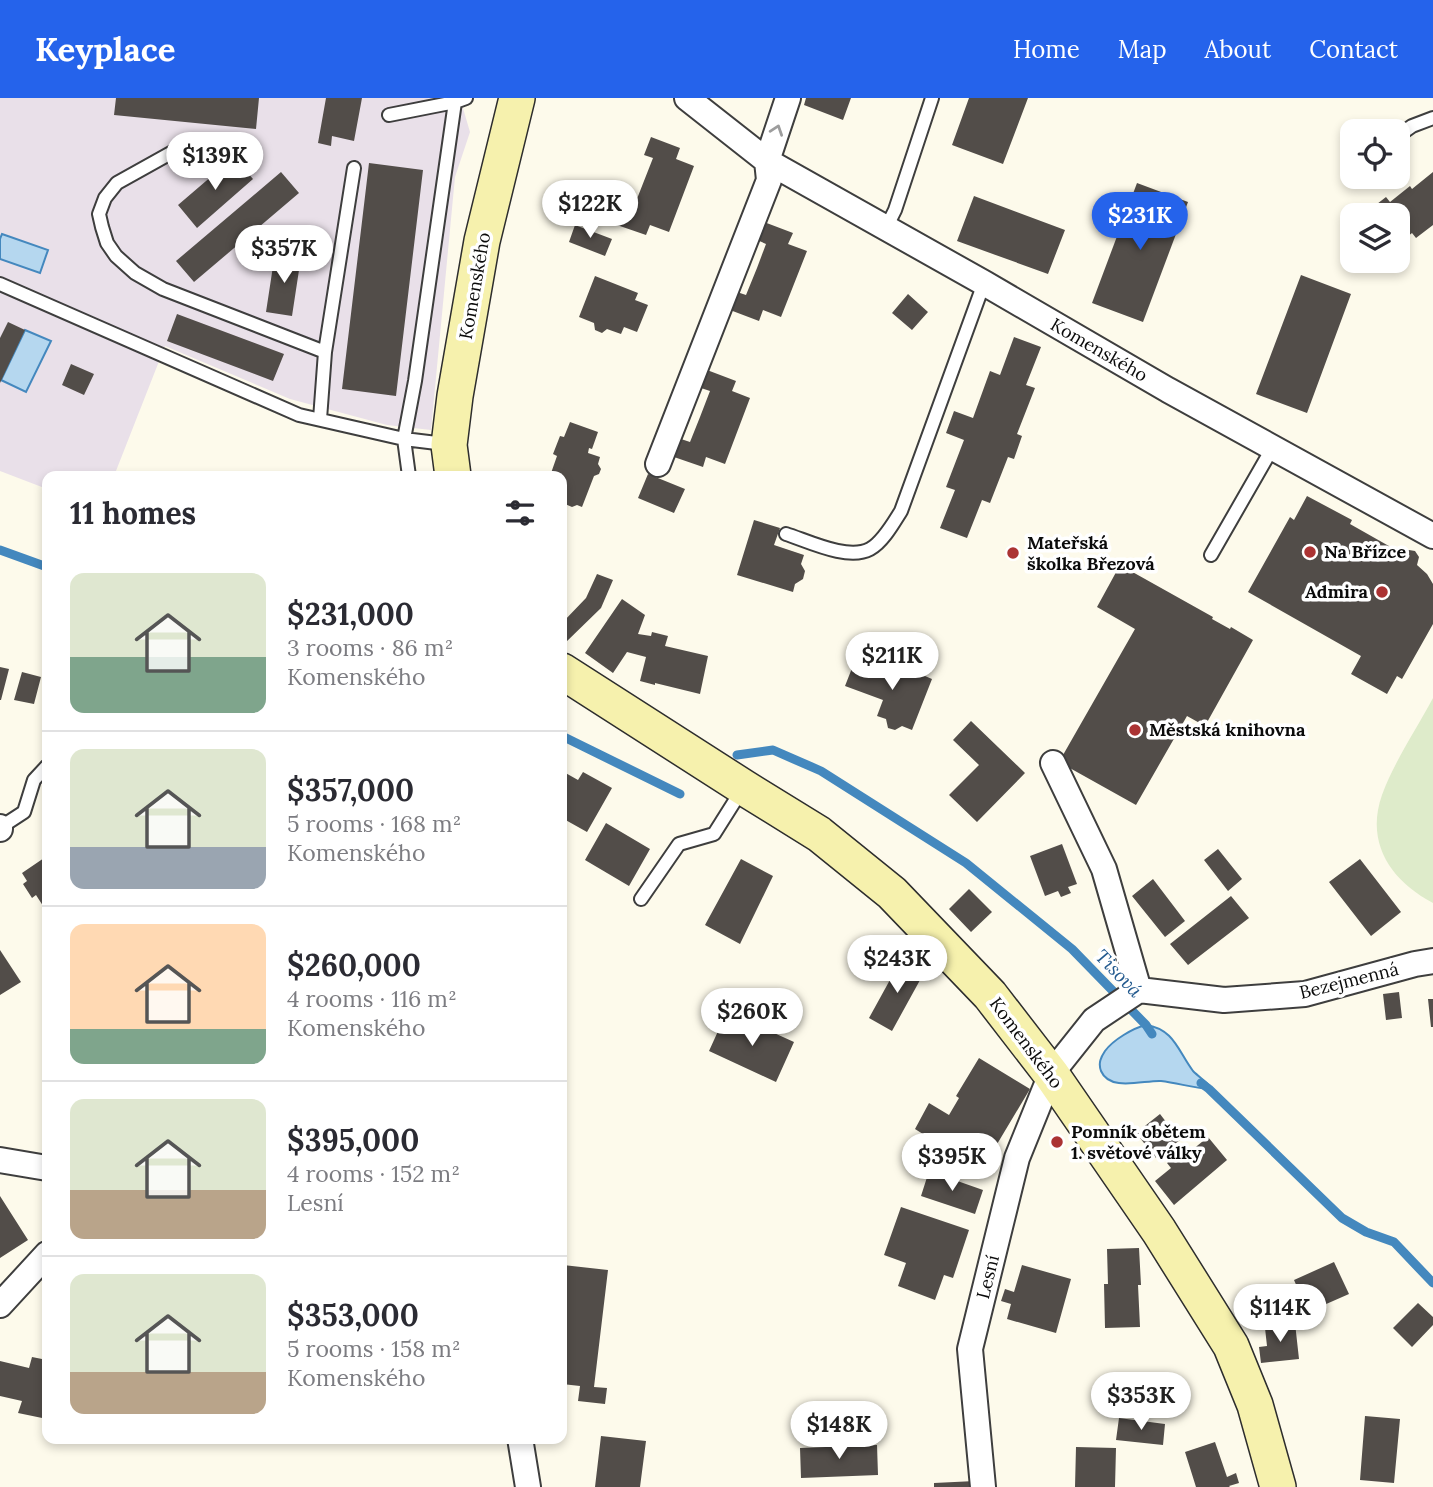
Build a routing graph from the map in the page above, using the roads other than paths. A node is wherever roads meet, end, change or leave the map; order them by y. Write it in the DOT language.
graph roads {
  1 [pos="517,98"];
  2 [pos="687,98"];
  3 [pos="788,98"];
  4 [pos="932,98"];
  5 [pos="460,100"];
  6 [pos="389,114"];
  7 [pos="1433,118"];
  8 [pos="1410,127"];
  9 [pos="187,144"];
  10 [pos="767,161"];
  11 [pos="354,168"];
  12 [pos="886,229"];
  13 [pos="984,283"];
  14 [pos="0,284"];
  15 [pos="325,352"];
  16 [pos="320,419"];
  17 [pos="404,439"];
  18 [pos="1273,447"];
  19 [pos="451,460"];
  20 [pos="658,464"];
  21 [pos="408,471"];
  22 [pos="786,534"];
  23 [pos="1433,536"];
  24 [pos="1211,555"];
  25 [pos="567,674"];
  26 [pos="1053,763"];
  27 [pos="42,771"];
  28 [pos="743,787"];
  29 [pos="0,828"];
  30 [pos="641,899"];
  31 [pos="1433,961"];
  32 [pos="1139,990"];
  33 [pos="1051,1074"];
  34 [pos="0,1160"];
  35 [pos="42,1167"];
  36 [pos="42,1260"];
  37 [pos="0,1305"];
  38 [pos="521,1444"];
  39 [pos="528,1487"];
  40 [pos="983,1487"];
  41 [pos="1278,1487"];
  1 -- 19 [label="street, Komenského"];
  2 -- 10 [label="street, Komenského"];
  10 -- 3 [label="street, one-way"];
  4 -- 12 [label="lane"];
  5 -- 6 [label="lane"];
  5 -- 17 [label="lane"];
  7 -- 8 [label="lane"];
  9 -- 15 [label="lane"];
  10 -- 12 [label="street, Komenského"];
  10 -- 20 [label="street"];
  11 -- 15 [label="lane"];
  12 -- 13 [label="street, Komenského"];
  13 -- 18 [label="street, Komenského"];
  13 -- 22 [label="lane"];
  14 -- 16 [label="lane"];
  15 -- 16 [label="lane"];
  16 -- 17 [label="lane"];
  17 -- 19 [label="lane"];
  17 -- 21 [label="lane"];
  18 -- 23 [label="street, Komenského"];
  18 -- 24 [label="lane"];
  25 -- 28 [label="street, Komenského"];
  26 -- 32 [label="street"];
  27 -- 29 [label="lane"];
  28 -- 30 [label="lane"];
  28 -- 33 [label="street, Komenského"];
  31 -- 32 [label="street, Bezejmenná"];
  32 -- 33 [label="street"];
  33 -- 40 [label="street, Lesní"];
  33 -- 41 [label="street, Komenského"];
  34 -- 35 [label="street"];
  36 -- 37 [label="street"];
  38 -- 39 [label="street"];
}
